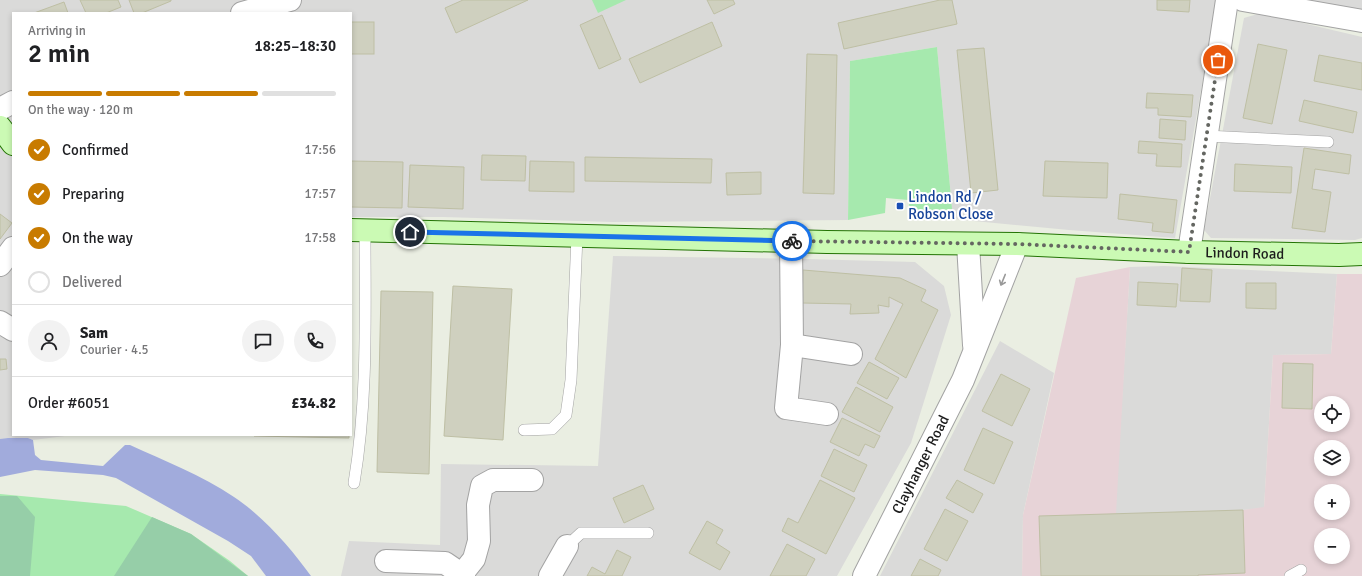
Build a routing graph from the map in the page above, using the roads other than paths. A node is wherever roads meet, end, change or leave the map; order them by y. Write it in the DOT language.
graph roads {
  1 [pos="290,0"];
  2 [pos="1227,0"];
  3 [pos="1243,0"];
  4 [pos="246,12"];
  5 [pos="1362,21"];
  6 [pos="12,103"];
  7 [pos="0,109"];
  8 [pos="0,126"];
  9 [pos="1206,136"];
  10 [pos="1328,142"];
  11 [pos="12,143"];
  12 [pos="358,230"];
  13 [pos="577,236"];
  14 [pos="791,241"];
  15 [pos="968,244"];
  16 [pos="1017,244"];
  17 [pos="12,249"];
  18 [pos="1189,252"];
  19 [pos="1362,254"];
  20 [pos="0,265"];
  21 [pos="0,322"];
  22 [pos="12,329"];
  23 [pos="792,345"];
  24 [pos="974,352"];
  25 [pos="851,354"];
  26 [pos="827,414"];
  27 [pos="524,430"];
  28 [pos="532,480"];
  29 [pos="354,482"];
  30 [pos="648,533"];
  31 [pos="567,546"];
  32 [pos="386,561"];
  33 [pos="1301,570"];
  34 [pos="463,575"];
  35 [pos="550,576"];
  36 [pos="864,576"];
  37 [pos="1290,576"];
  1 -- 4 [label="street"];
  2 -- 9 [label="street"];
  3 -- 5 [label="street"];
  6 -- 7 [label="street"];
  8 -- 11 [label="main road"];
  9 -- 10 [label="lane"];
  9 -- 18 [label="street"];
  12 -- 13 [label="main road, Lindon Road"];
  12 -- 29 [label="lane"];
  13 -- 14 [label="main road, Lindon Road"];
  13 -- 27 [label="lane"];
  14 -- 15 [label="main road, Lindon Road"];
  14 -- 23 [label="street"];
  15 -- 16 [label="main road, Lindon Road"];
  15 -- 24 [label="street, Clayhanger Road"];
  16 -- 18 [label="main road, Lindon Road"];
  16 -- 24 [label="street, Clayhanger Road, one-way"];
  17 -- 20 [label="street"];
  18 -- 19 [label="main road, Lindon Road"];
  21 -- 22 [label="street"];
  23 -- 25 [label="street"];
  23 -- 26 [label="street"];
  24 -- 36 [label="street, Clayhanger Road"];
  28 -- 34 [label="street"];
  30 -- 31 [label="lane"];
  31 -- 35 [label="street"];
  32 -- 34 [label="street"];
  33 -- 37 [label="lane"];
}
